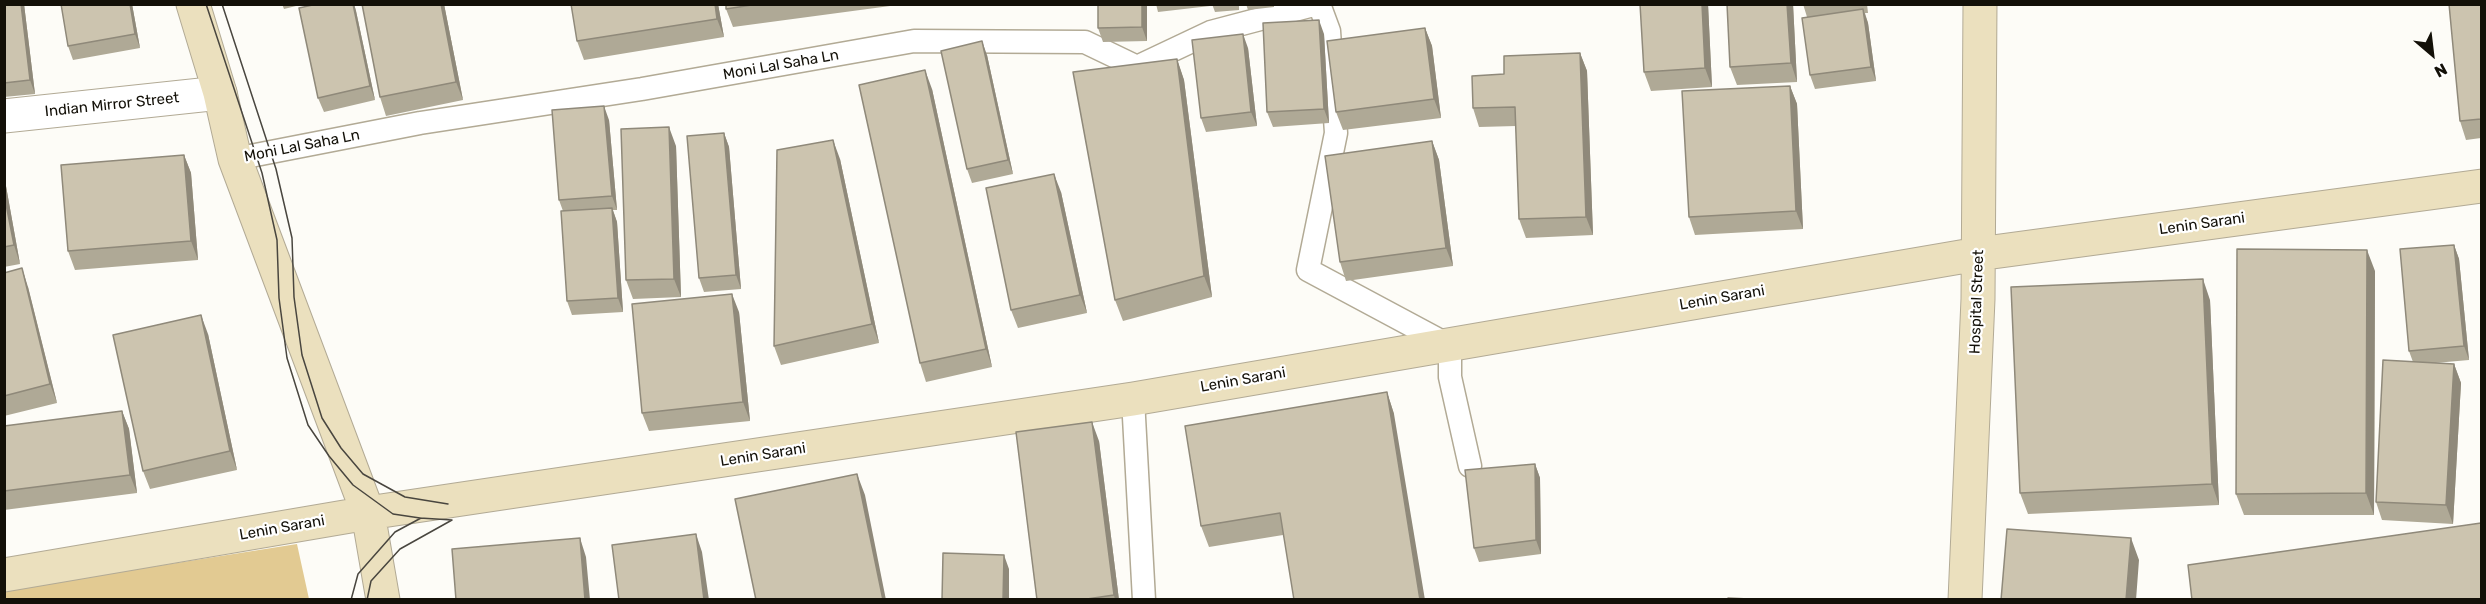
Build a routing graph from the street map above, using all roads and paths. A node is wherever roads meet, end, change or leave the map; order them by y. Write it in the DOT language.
graph roads {
  1 [pos="193,4"];
  2 [pos="1318,4"];
  3 [pos="1980,4"];
  4 [pos="220,93"];
  5 [pos="4,116"];
  6 [pos="235,159"];
  7 [pos="2481,186"];
  8 [pos="1978,254"];
  9 [pos="1450,346"];
  10 [pos="1133,399"];
  11 [pos="1470,466"];
  12 [pos="368,513"];
  13 [pos="4,574"];
  14 [pos="383,600"];
  15 [pos="1144,600"];
  16 [pos="1965,600"];
  1 -- 4 [label="main road"];
  2 -- 6 [label="lane, Moni Lal Saha Ln"];
  2 -- 9 [label="lane"];
  3 -- 8 [label="main road, Hospital Street"];
  4 -- 5 [label="street, Indian Mirror Street"];
  4 -- 6 [label="main road"];
  6 -- 12 [label="main road"];
  7 -- 8 [label="main road, Lenin Sarani"];
  8 -- 9 [label="main road, Lenin Sarani"];
  8 -- 16 [label="main road, Hospital Street"];
  9 -- 10 [label="main road, Lenin Sarani"];
  9 -- 11 [label="lane"];
  10 -- 12 [label="main road, Lenin Sarani"];
  10 -- 15 [label="lane"];
  12 -- 13 [label="main road, Lenin Sarani"];
  12 -- 14 [label="main road"];
}
